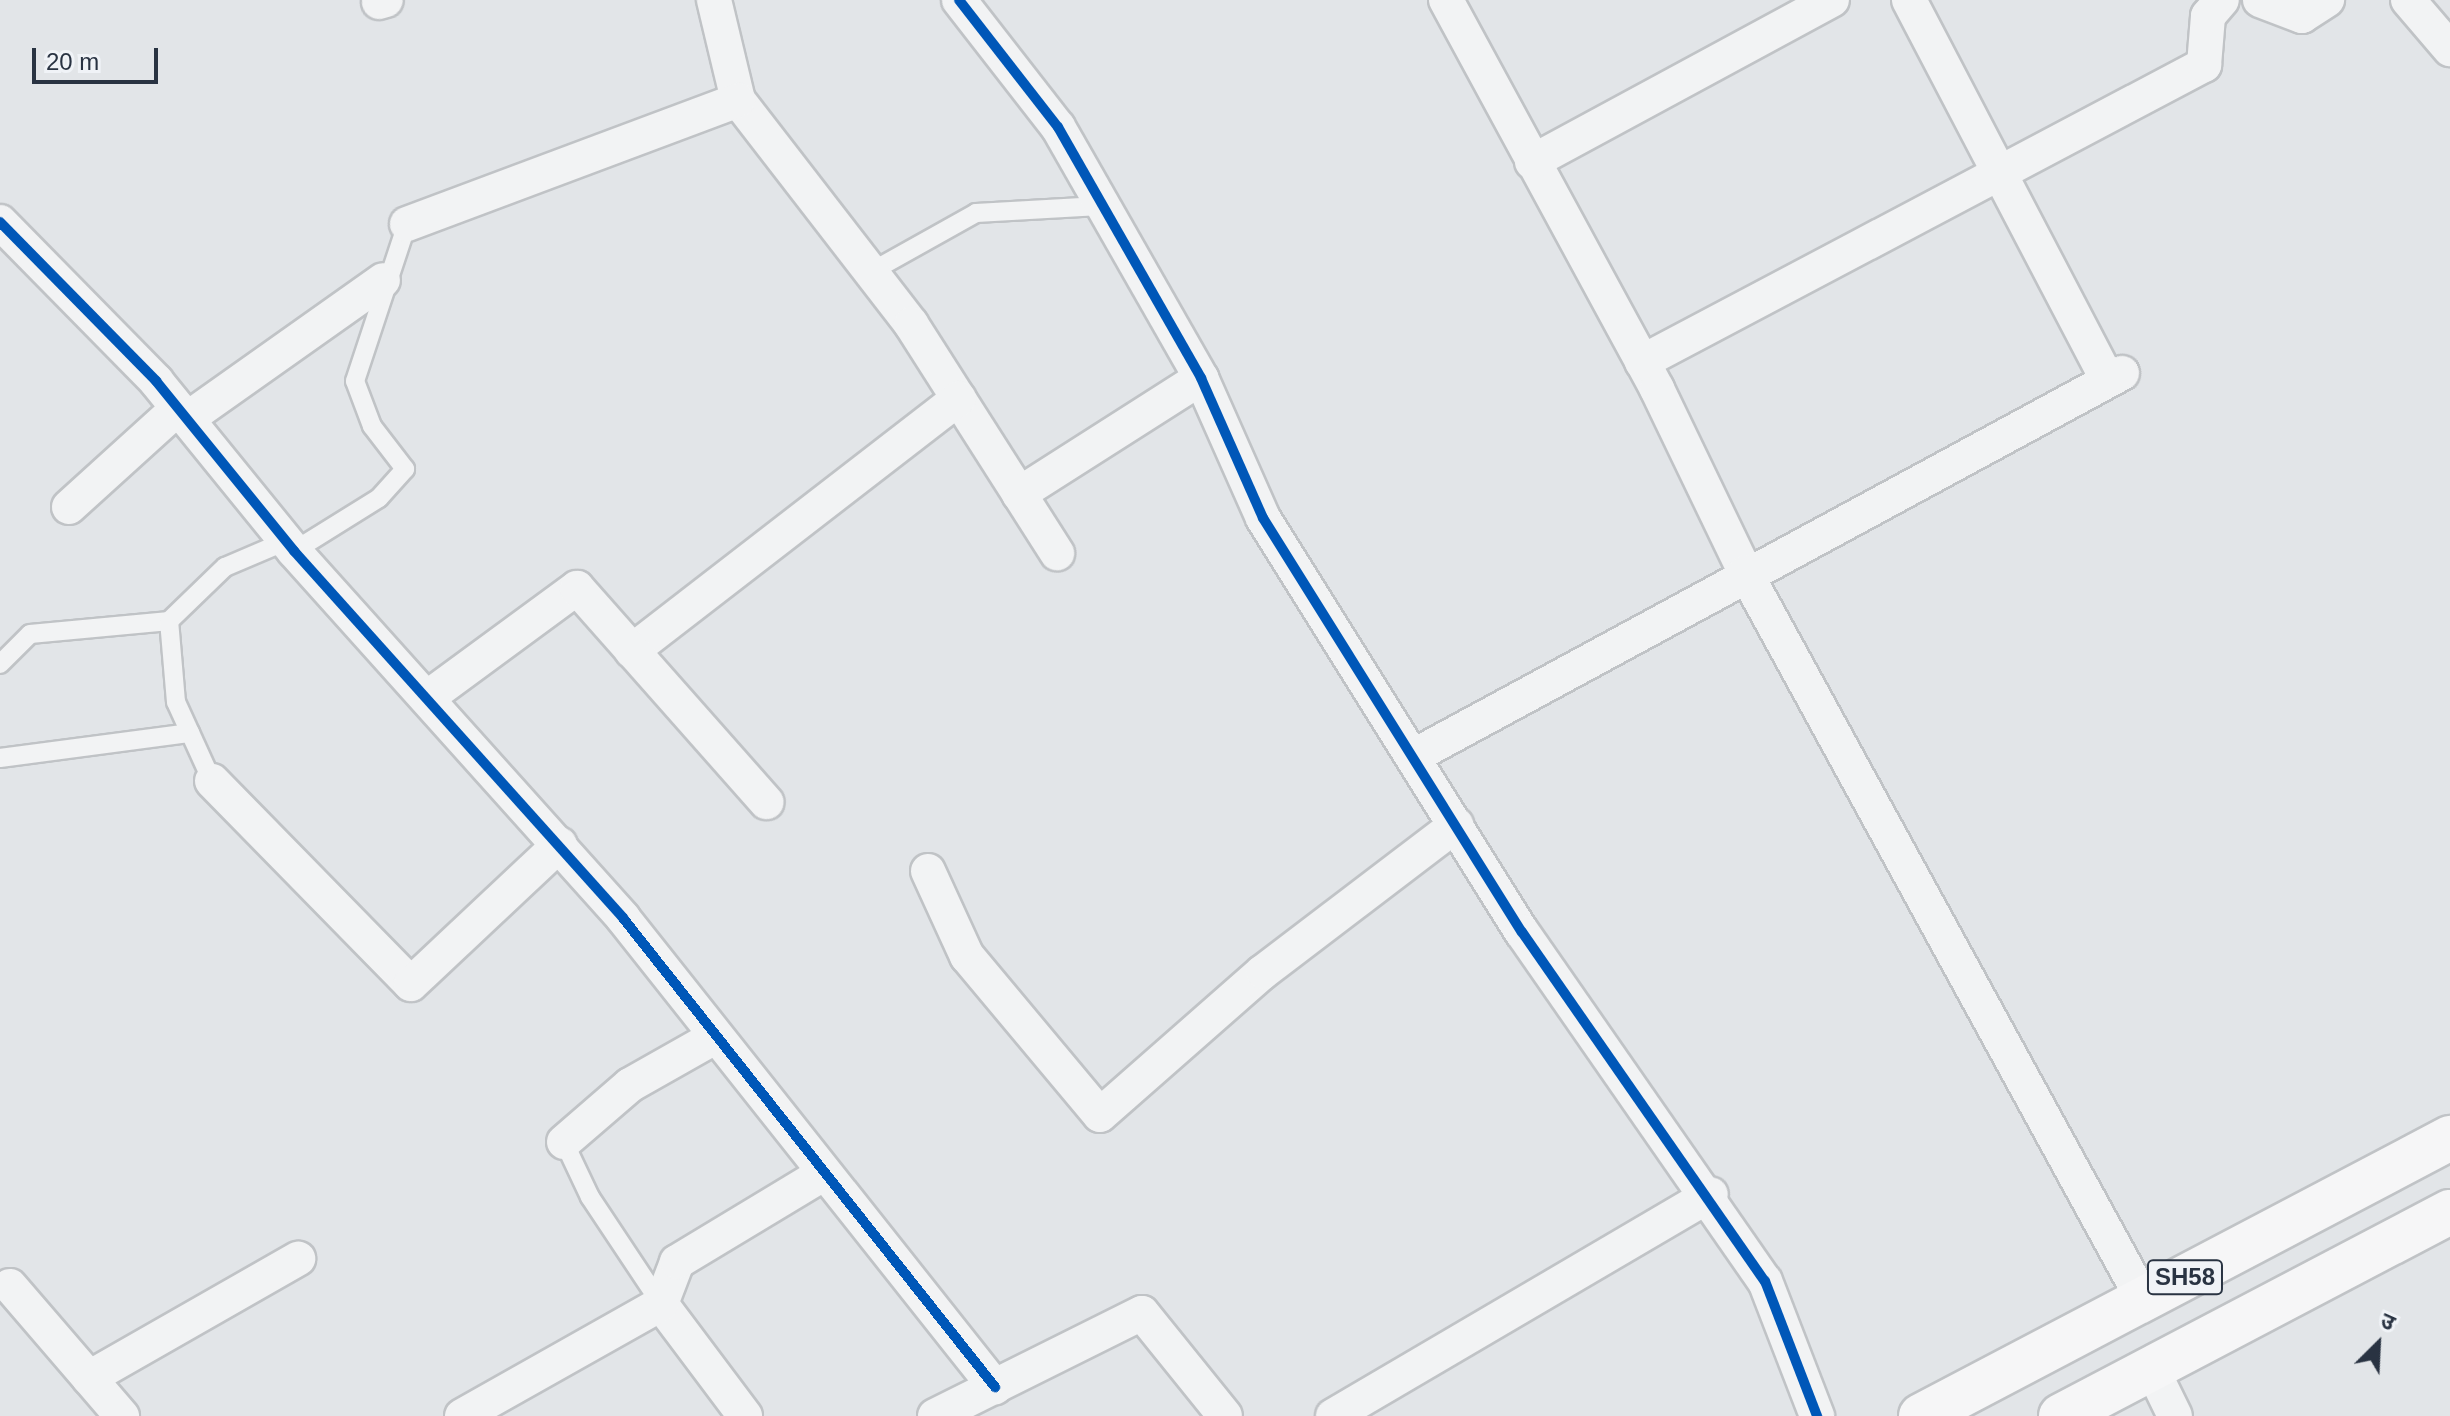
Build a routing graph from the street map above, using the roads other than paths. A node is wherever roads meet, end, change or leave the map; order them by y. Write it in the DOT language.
graph roads {
  1 [pos="714,0"];
  2 [pos="959,0"];
  3 [pos="1446,0"];
  4 [pos="1832,0"];
  5 [pos="1909,0"];
  6 [pos="2222,0"];
  7 [pos="2260,0"];
  8 [pos="2327,0"];
  9 [pos="2408,0"];
  10 [pos="2450,49"];
  11 [pos="738,100"];
  12 [pos="1532,162"];
  13 [pos="1999,176"];
  14 [pos="1100,206"];
  15 [pos="0,222"];
  16 [pos="407,224"];
  17 [pos="867,274"];
  18 [pos="383,280"];
  19 [pos="1642,362"];
  20 [pos="1201,378"];
  21 [pos="959,398"];
  22 [pos="183,413"];
  23 [pos="1019,494"];
  24 [pos="69,507"];
  25 [pos="290,546"];
  26 [pos="1057,553"];
  27 [pos="1745,572"];
  28 [pos="169,621"];
  29 [pos="632,651"];
  30 [pos="0,664"];
  31 [pos="427,698"];
  32 [pos="190,733"];
  33 [pos="1414,756"];
  34 [pos="0,758"];
  35 [pos="212,781"];
  36 [pos="766,802"];
  37 [pos="1456,825"];
  38 [pos="560,844"];
  39 [pos="928,871"];
  40 [pos="713,1038"];
  41 [pos="2450,1138"];
  42 [pos="564,1142"];
  43 [pos="823,1174"];
  44 [pos="1711,1194"];
  45 [pos="2324,1204"];
  46 [pos="2448,1218"];
  47 [pos="298,1259"];
  48 [pos="2361,1259"];
  49 [pos="10,1286"];
  50 [pos="2143,1299"];
  51 [pos="661,1304"];
  52 [pos="2152,1369"];
  53 [pos="89,1378"];
  54 [pos="987,1399"];
  55 [pos="122,1416"];
  56 [pos="462,1416"];
  57 [pos="745,1416"];
  58 [pos="935,1416"];
  59 [pos="1225,1416"];
  60 [pos="1333,1416"];
  61 [pos="1817,1416"];
  62 [pos="1921,1416"];
  63 [pos="2061,1416"];
  64 [pos="2175,1416"];
  1 -- 11 [label="street"];
  2 -- 14 [label="street"];
  3 -- 12 [label="street"];
  4 -- 12 [label="street"];
  5 -- 13 [label="street"];
  6 -- 13 [label="street"];
  7 -- 8 [label="street"];
  9 -- 10 [label="street"];
  11 -- 16 [label="street"];
  11 -- 17 [label="street"];
  12 -- 19 [label="street"];
  13 -- 19 [label="street"];
  13 -- 27 [label="street"];
  14 -- 17 [label="lane"];
  14 -- 20 [label="street"];
  15 -- 22 [label="street"];
  16 -- 18 [label="lane"];
  17 -- 21 [label="street"];
  18 -- 22 [label="street"];
  18 -- 25 [label="lane"];
  19 -- 27 [label="street"];
  20 -- 23 [label="street"];
  20 -- 33 [label="street"];
  21 -- 23 [label="street"];
  21 -- 29 [label="street"];
  22 -- 24 [label="street"];
  22 -- 25 [label="street"];
  23 -- 26 [label="street"];
  25 -- 28 [label="lane"];
  25 -- 31 [label="street"];
  27 -- 33 [label="street"];
  27 -- 50 [label="street"];
  28 -- 30 [label="lane"];
  28 -- 32 [label="lane"];
  29 -- 31 [label="street"];
  29 -- 36 [label="street"];
  31 -- 38 [label="street"];
  32 -- 34 [label="lane"];
  32 -- 35 [label="lane"];
  33 -- 37 [label="street"];
  35 -- 38 [label="street"];
  37 -- 39 [label="street"];
  37 -- 44 [label="street"];
  38 -- 40 [label="street"];
  40 -- 42 [label="street"];
  40 -- 43 [label="street"];
  41 -- 45 [label="main road, SH58"];
  42 -- 51 [label="lane"];
  43 -- 51 [label="street"];
  43 -- 54 [label="street"];
  44 -- 60 [label="street"];
  44 -- 61 [label="street"];
  45 -- 48 [label="main road"];
  45 -- 50 [label="main road, SH58"];
  46 -- 48 [label="main road, SH58"];
  47 -- 53 [label="street"];
  48 -- 52 [label="main road, SH58"];
  49 -- 53 [label="street"];
  50 -- 62 [label="main road, SH58"];
  51 -- 56 [label="street"];
  51 -- 57 [label="street"];
  52 -- 63 [label="main road, SH58"];
  52 -- 64 [label="street"];
  53 -- 55 [label="street"];
  54 -- 58 [label="street"];
  54 -- 59 [label="street"];
}
